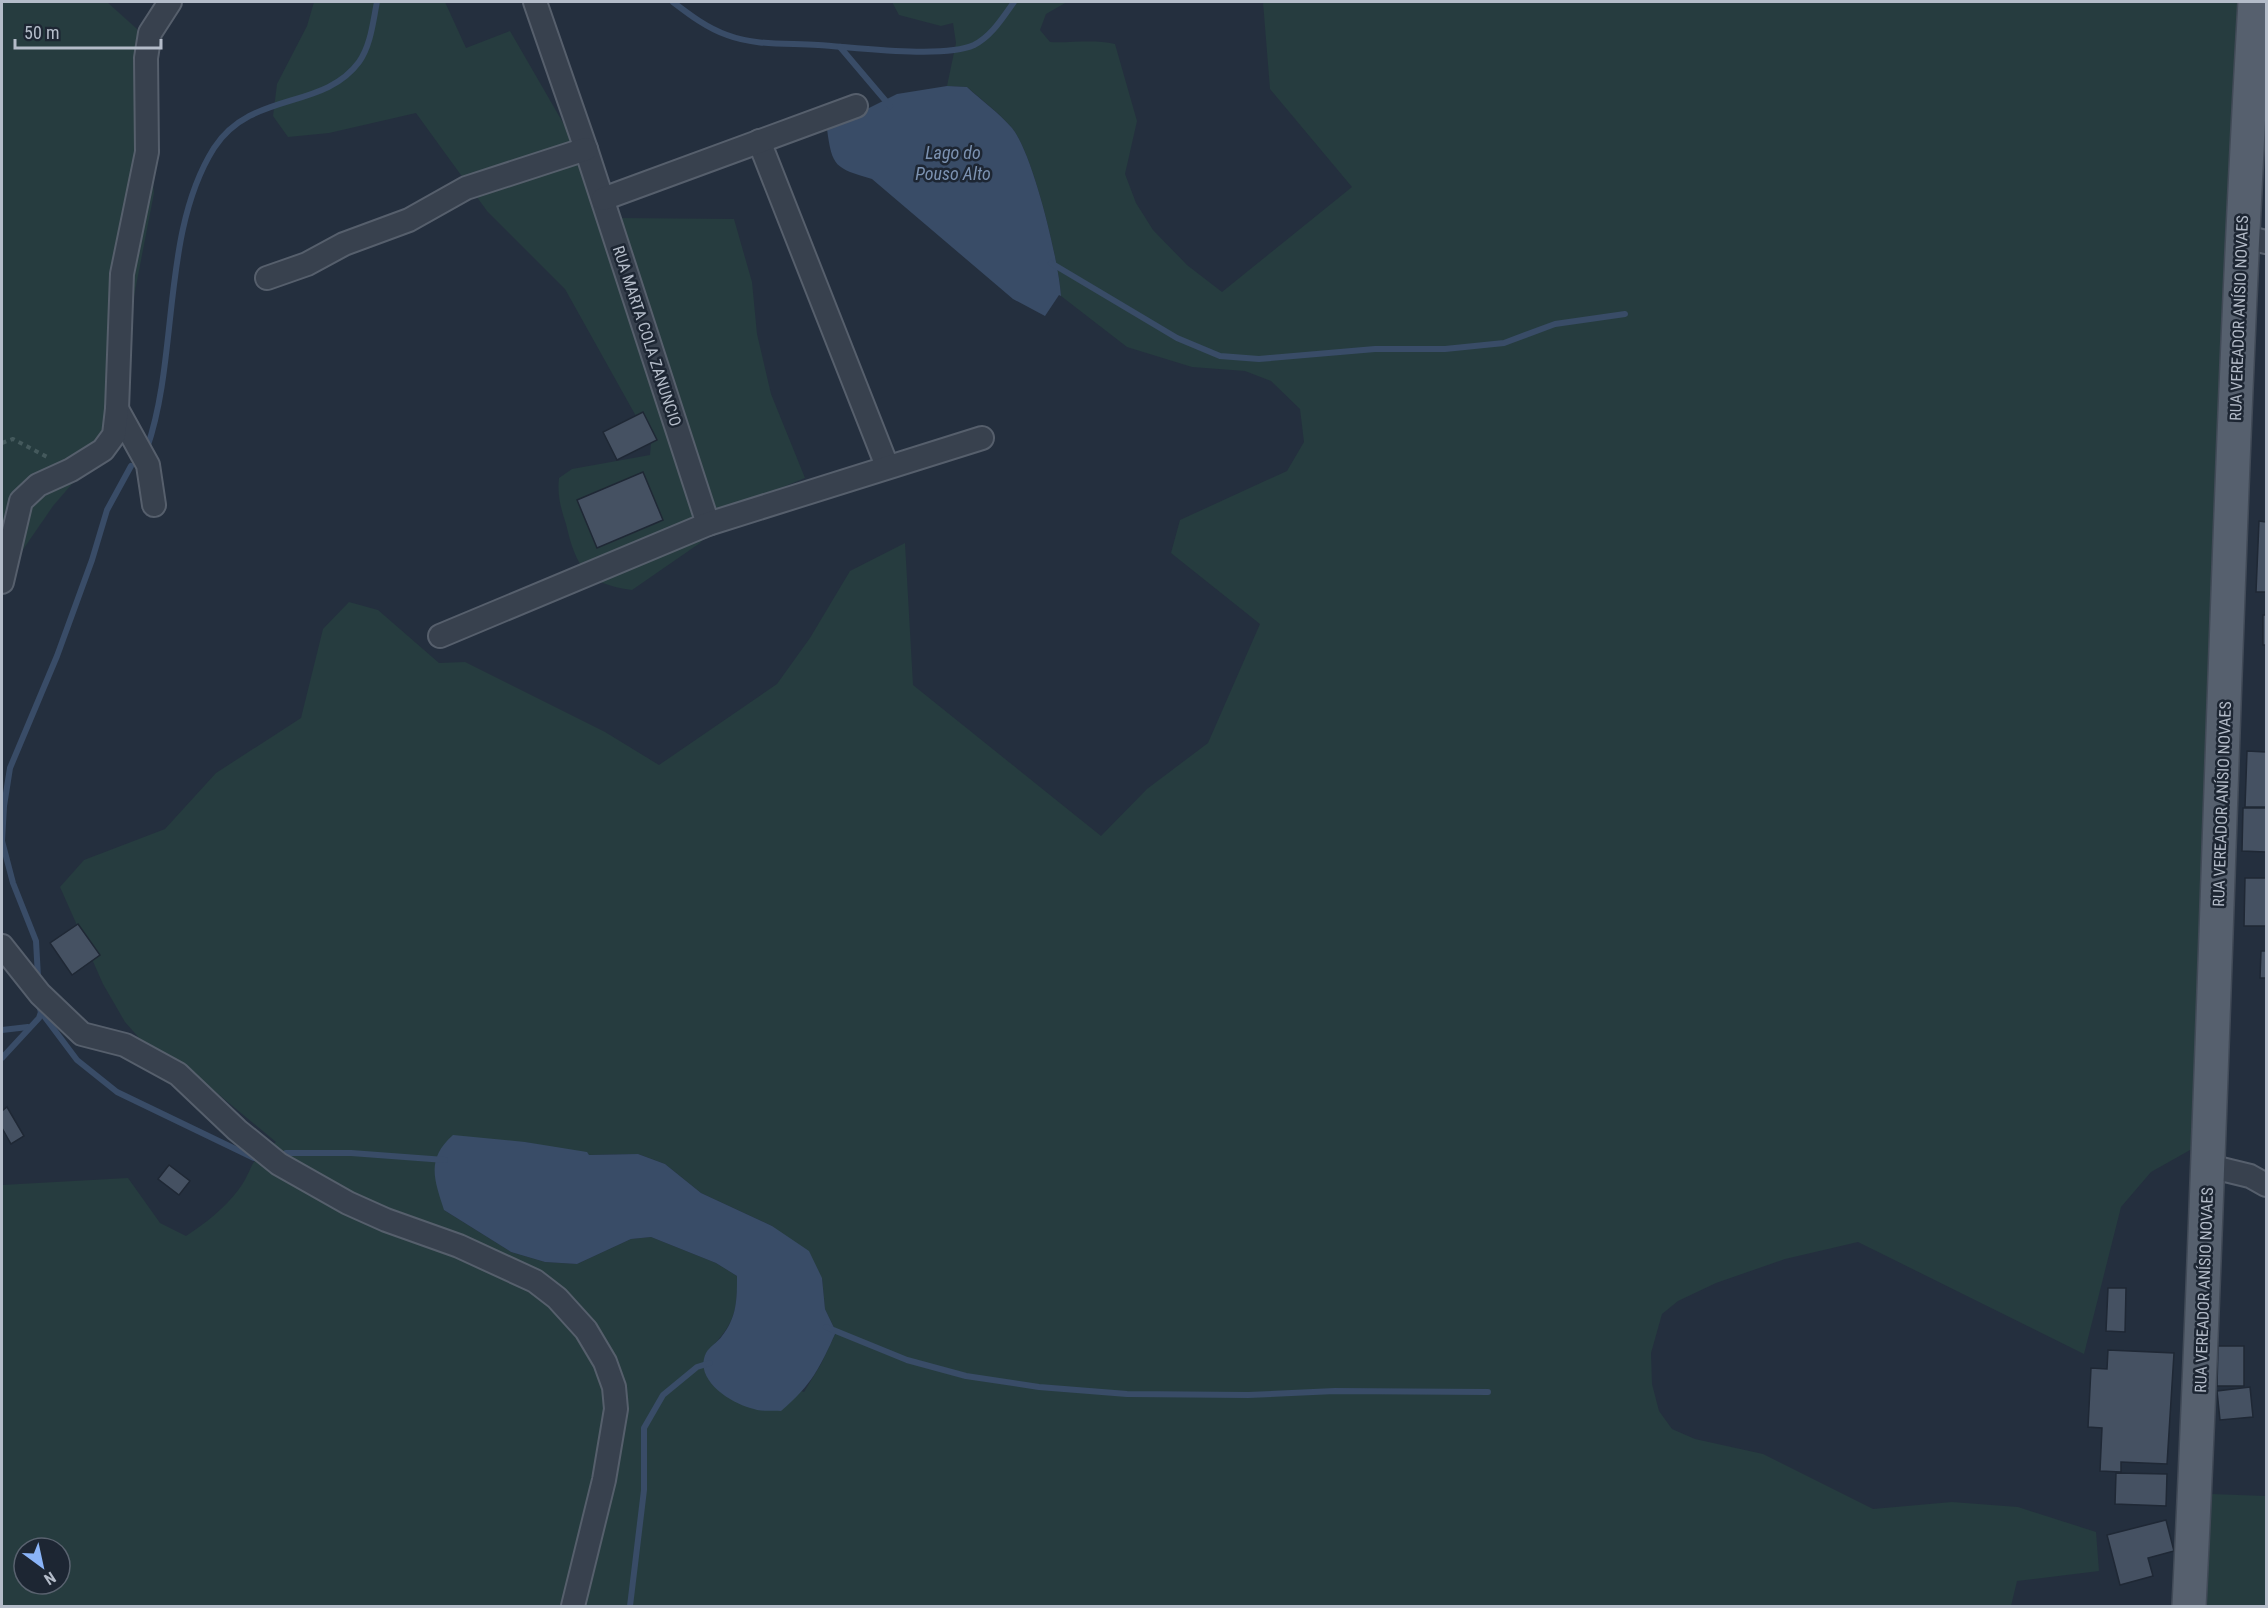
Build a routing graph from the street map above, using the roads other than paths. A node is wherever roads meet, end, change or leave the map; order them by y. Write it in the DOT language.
graph roads {
  1 [pos="170,2"];
  2 [pos="535,2"];
  3 [pos="2255,2"];
  4 [pos="856,106"];
  5 [pos="759,141"];
  6 [pos="586,149"];
  7 [pos="603,199"];
  8 [pos="2254,239"];
  9 [pos="267,278"];
  10 [pos="117,409"];
  11 [pos="982,438"];
  12 [pos="887,466"];
  13 [pos="154,505"];
  14 [pos="708,524"];
  15 [pos="2,582"];
  16 [pos="440,636"];
  17 [pos="2,946"];
  18 [pos="2209,1166"];
  19 [pos="2266,1185"];
  20 [pos="573,1606"];
  21 [pos="2189,1606"];
  1 -- 10 [label="street"];
  2 -- 6 [label="street, RUA MARTA COLA ZANUNCIO"];
  3 -- 8 [label="main road, RUA VEREADOR ANÍSIO NOVAES"];
  4 -- 5 [label="street"];
  5 -- 7 [label="street"];
  5 -- 12 [label="street"];
  6 -- 7 [label="street, RUA MARTA COLA ZANUNCIO"];
  6 -- 9 [label="street"];
  7 -- 14 [label="street, RUA MARTA COLA ZANUNCIO"];
  8 -- 18 [label="main road, RUA VEREADOR ANÍSIO NOVAES"];
  10 -- 13 [label="street"];
  10 -- 15 [label="street"];
  11 -- 12 [label="street"];
  12 -- 14 [label="street"];
  14 -- 16 [label="street"];
  17 -- 20 [label="street"];
  18 -- 19 [label="street"];
  18 -- 21 [label="main road, RUA VEREADOR ANÍSIO NOVAES"];
}
